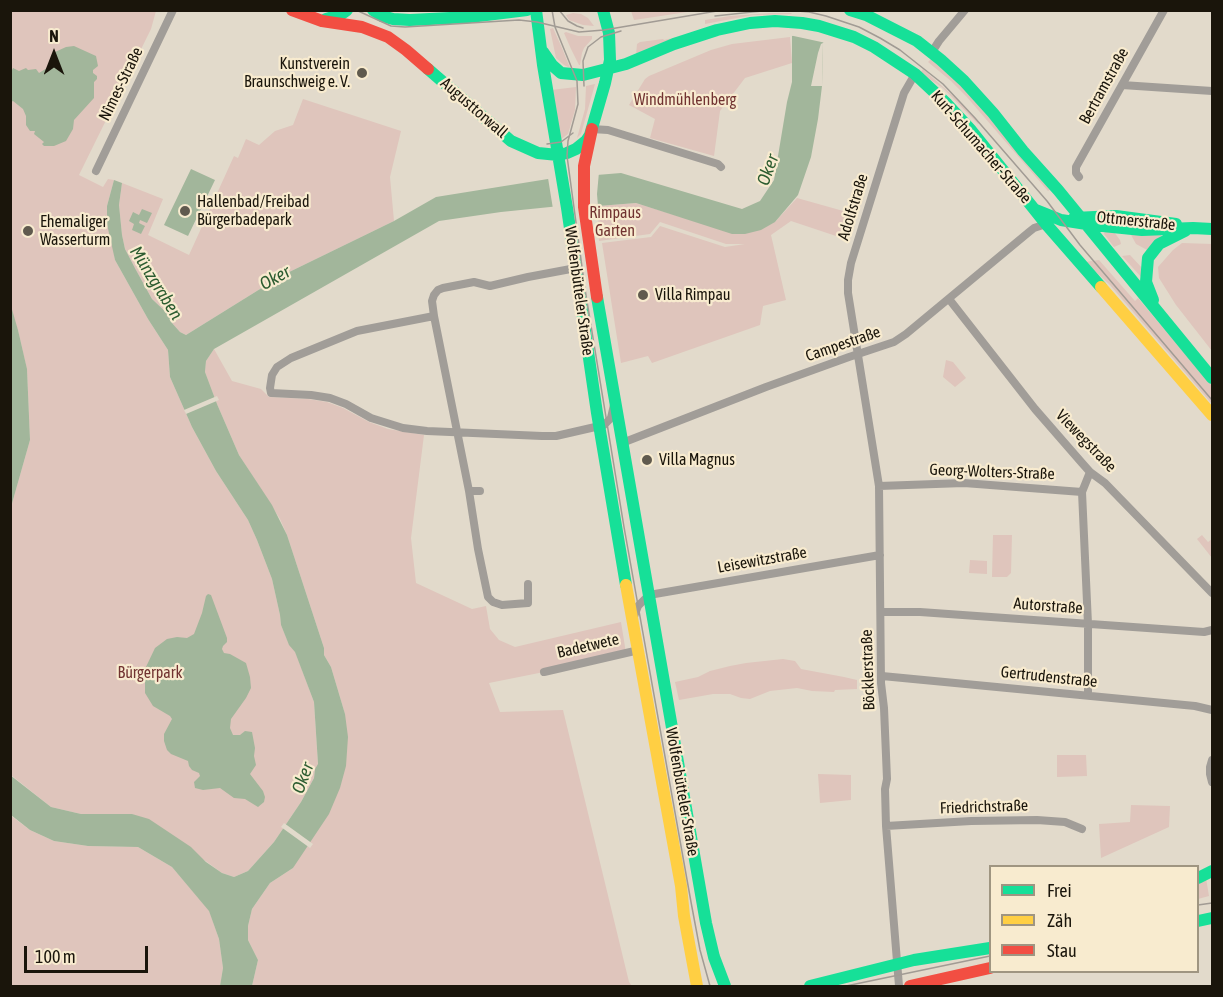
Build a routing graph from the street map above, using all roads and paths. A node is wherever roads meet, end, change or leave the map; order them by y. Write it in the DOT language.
graph roads {
  1 [pos="173,10"];
  2 [pos="292,10"];
  3 [pos="347,10"];
  4 [pos="373,10"];
  5 [pos="527,10"];
  6 [pos="536,10"];
  7 [pos="603,10"];
  8 [pos="850,10"];
  9 [pos="965,10"];
  10 [pos="1164,10"];
  11 [pos="322,21"];
  12 [pos="540,45"];
  13 [pos="932,52"];
  14 [pos="608,69"];
  15 [pos="915,74"];
  16 [pos="1122,85"];
  17 [pos="1212,91"];
  18 [pos="592,129"];
  19 [pos="558,155"];
  20 [pos="722,167"];
  21 [pos="96,171"];
  22 [pos="1080,177"];
  23 [pos="1066,200"];
  24 [pos="1035,209"];
  25 [pos="1065,220"];
  26 [pos="1082,220"];
  27 [pos="1046,224"];
  28 [pos="1193,228"];
  29 [pos="1212,229"];
  30 [pos="1066,247"];
  31 [pos="576,268"];
  32 [pos="949,299"];
  33 [pos="1157,310"];
  34 [pos="434,316"];
  35 [pos="858,354"];
  36 [pos="1212,378"];
  37 [pos="615,405"];
  38 [pos="1212,416"];
  39 [pos="600,427"];
  40 [pos="457,432"];
  41 [pos="622,443"];
  42 [pos="1090,472"];
  43 [pos="879,486"];
  44 [pos="469,491"];
  45 [pos="480,491"];
  46 [pos="1082,492"];
  47 [pos="880,555"];
  48 [pos="528,584"];
  49 [pos="1212,593"];
  50 [pos="649,596"];
  51 [pos="881,612"];
  52 [pos="633,619"];
  53 [pos="1088,624"];
  54 [pos="1212,630"];
  55 [pos="639,650"];
  56 [pos="544,672"];
  57 [pos="882,676"];
  58 [pos="1088,695"];
  59 [pos="1212,710"];
  60 [pos="1212,760"];
  61 [pos="1212,782"];
  62 [pos="886,826"];
  63 [pos="1082,829"];
  64 [pos="989,948"];
  65 [pos="897,964"];
  66 [pos="989,968"];
  67 [pos="697,987"];
  68 [pos="725,987"];
  69 [pos="810,987"];
  70 [pos="899,987"];
  71 [pos="910,987"];
  1 -- 21 [label="street, Nîmes-Straße"];
  2 -- 11 [label="main road, Augusttorwall"];
  3 -- 11 [label="main road"];
  4 -- 5 [label="main road"];
  6 -- 12 [label="main road, Wolfenbütteler Straße"];
  7 -- 14 [label="main road, Wolfenbütteler Straße"];
  8 -- 13 [label="main road, Kurt-Schumacher-Straße"];
  9 -- 13 [label="street"];
  10 -- 16 [label="street, Bertramstraße"];
  11 -- 19 [label="main road, Augusttorwall"];
  12 -- 14 [label="main road, Kurt-Schumacher-Straße"];
  12 -- 19 [label="main road, Wolfenbütteler Straße"];
  13 -- 23 [label="main road, Kurt-Schumacher-Straße"];
  14 -- 15 [label="main road, Kurt-Schumacher-Straße"];
  14 -- 18 [label="main road, Wolfenbütteler Straße"];
  15 -- 24 [label="main road, Kurt-Schumacher-Straße"];
  15 -- 35 [label="street, Adolfstraße"];
  16 -- 17 [label="street"];
  16 -- 22 [label="street, Bertramstraße"];
  18 -- 19 [label="main road"];
  18 -- 20 [label="street"];
  18 -- 37 [label="main road, Wolfenbütteler Straße"];
  19 -- 31 [label="main road, Wolfenbütteler Straße"];
  23 -- 25 [label="street"];
  23 -- 26 [label="main road, Kurt-Schumacher-Straße"];
  24 -- 25 [label="main road"];
  24 -- 27 [label="main road, Kurt-Schumacher-Straße"];
  25 -- 26 [label="main road, Ottmerstraße"];
  25 -- 27 [label="street, Campestraße"];
  25 -- 30 [label="main road"];
  26 -- 28 [label="main road, Ottmerstraße"];
  26 -- 33 [label="main road, Kurt-Schumacher-Straße"];
  27 -- 30 [label="main road, Kurt-Schumacher-Straße"];
  27 -- 32 [label="street, Campestraße"];
  28 -- 29 [label="main road, Ottmerstraße"];
  28 -- 33 [label="main road"];
  30 -- 38 [label="main road, Kurt-Schumacher-Straße"];
  31 -- 34 [label="street"];
  31 -- 39 [label="main road, Wolfenbütteler Straße"];
  32 -- 35 [label="street, Campestraße"];
  32 -- 42 [label="street, Viewegstraße"];
  33 -- 36 [label="main road, Kurt-Schumacher-Straße"];
  34 -- 40 [label="street"];
  34 -- 40 [label="street"];
  35 -- 41 [label="street, Campestraße"];
  35 -- 43 [label="street, Böcklerstraße"];
  37 -- 39 [label="street"];
  37 -- 41 [label="main road, Wolfenbütteler Straße"];
  39 -- 40 [label="street"];
  39 -- 52 [label="main road, Wolfenbütteler Straße"];
  40 -- 44 [label="street"];
  41 -- 50 [label="main road, Wolfenbütteler Straße"];
  42 -- 46 [label="street"];
  42 -- 49 [label="street, Viewegstraße"];
  43 -- 46 [label="street, Georg-Wolters-Straße"];
  43 -- 47 [label="street, Böcklerstraße"];
  44 -- 45 [label="street"];
  44 -- 48 [label="street"];
  46 -- 53 [label="street"];
  47 -- 50 [label="street, Leisewitzstraße"];
  47 -- 51 [label="street, Böcklerstraße"];
  50 -- 52 [label="street"];
  50 -- 68 [label="main road, Wolfenbütteler Straße"];
  51 -- 53 [label="street, Autorstraße"];
  51 -- 57 [label="street, Böcklerstraße"];
  52 -- 55 [label="main road, Wolfenbütteler Straße"];
  53 -- 54 [label="street, Autorstraße"];
  53 -- 58 [label="street"];
  55 -- 56 [label="street, Badetwete"];
  55 -- 67 [label="main road, Wolfenbütteler Straße"];
  57 -- 58 [label="street, Gertrudenstraße"];
  57 -- 62 [label="street, Böcklerstraße"];
  58 -- 59 [label="street, Gertrudenstraße"];
  60 -- 61 [label="street"];
  62 -- 63 [label="street, Friedrichstraße"];
  62 -- 65 [label="street, Böcklerstraße"];
  64 -- 65 [label="main road"];
  65 -- 69 [label="main road"];
  65 -- 70 [label="street, Böcklerstraße"];
  66 -- 71 [label="main road"];
}
